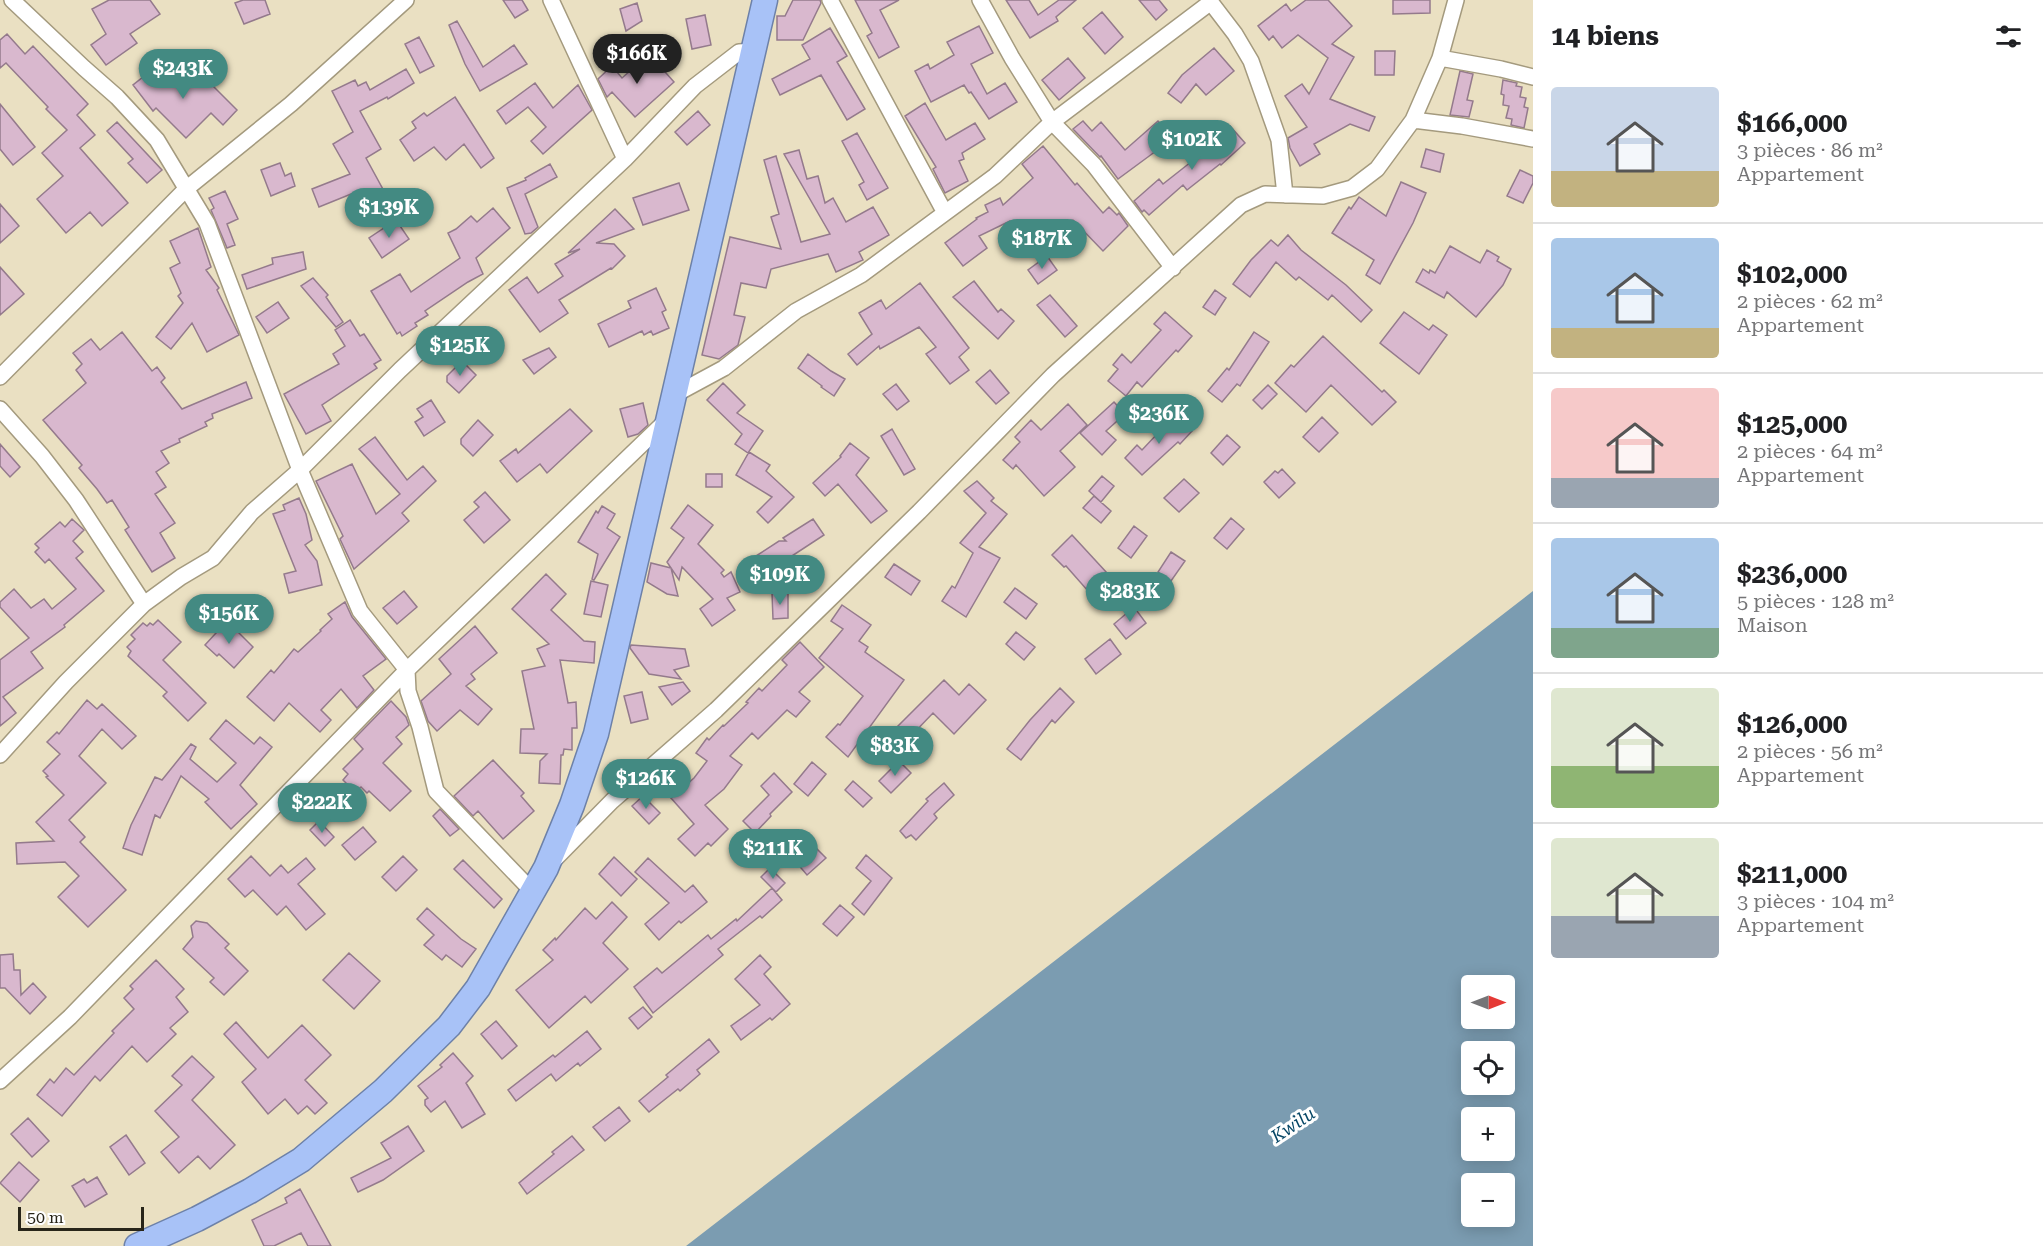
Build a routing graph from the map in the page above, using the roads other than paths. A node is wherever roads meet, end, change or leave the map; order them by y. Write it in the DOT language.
graph roads {
  1 [pos="4,0"];
  2 [pos="12,0"];
  3 [pos="406,0"];
  4 [pos="551,0"];
  5 [pos="765,0"];
  6 [pos="830,0"];
  7 [pos="980,0"];
  8 [pos="1456,0"];
  9 [pos="1210,1"];
  10 [pos="0,3"];
  11 [pos="754,51"];
  12 [pos="1440,58"];
  13 [pos="1533,77"];
  14 [pos="1413,120"];
  15 [pos="1052,122"];
  16 [pos="1533,139"];
  17 [pos="625,159"];
  18 [pos="186,189"];
  19 [pos="1286,195"];
  20 [pos="945,213"];
  21 [pos="1173,268"];
  22 [pos="0,377"];
  23 [pos="674,395"];
  24 [pos="0,409"];
  25 [pos="667,420"];
  26 [pos="300,470"];
  27 [pos="144,604"];
  28 [pos="407,670"];
  29 [pos="0,755"];
  30 [pos="546,868"];
  31 [pos="532,891"];
  32 [pos="0,1080"];
  33 [pos="137,1246"];
  1 -- 10 [label="street"];
  2 -- 18 [label="street"];
  3 -- 18 [label="street"];
  4 -- 17 [label="street"];
  5 -- 11 [label="highway"];
  6 -- 20 [label="street"];
  7 -- 15 [label="street"];
  8 -- 12 [label="street"];
  9 -- 15 [label="street"];
  9 -- 19 [label="street"];
  11 -- 17 [label="street"];
  11 -- 23 [label="highway"];
  12 -- 13 [label="street"];
  12 -- 14 [label="street"];
  14 -- 16 [label="street"];
  14 -- 19 [label="street"];
  15 -- 20 [label="street"];
  15 -- 21 [label="street"];
  17 -- 26 [label="street"];
  18 -- 22 [label="street"];
  18 -- 26 [label="street"];
  19 -- 21 [label="street"];
  20 -- 23 [label="street"];
  21 -- 30 [label="street"];
  23 -- 25 [label="highway"];
  24 -- 27 [label="street"];
  25 -- 28 [label="street"];
  25 -- 30 [label="highway"];
  26 -- 27 [label="street"];
  26 -- 28 [label="street"];
  27 -- 29 [label="street"];
  28 -- 31 [label="street"];
  28 -- 32 [label="street"];
  30 -- 31 [label="highway"];
  31 -- 33 [label="highway"];
}
